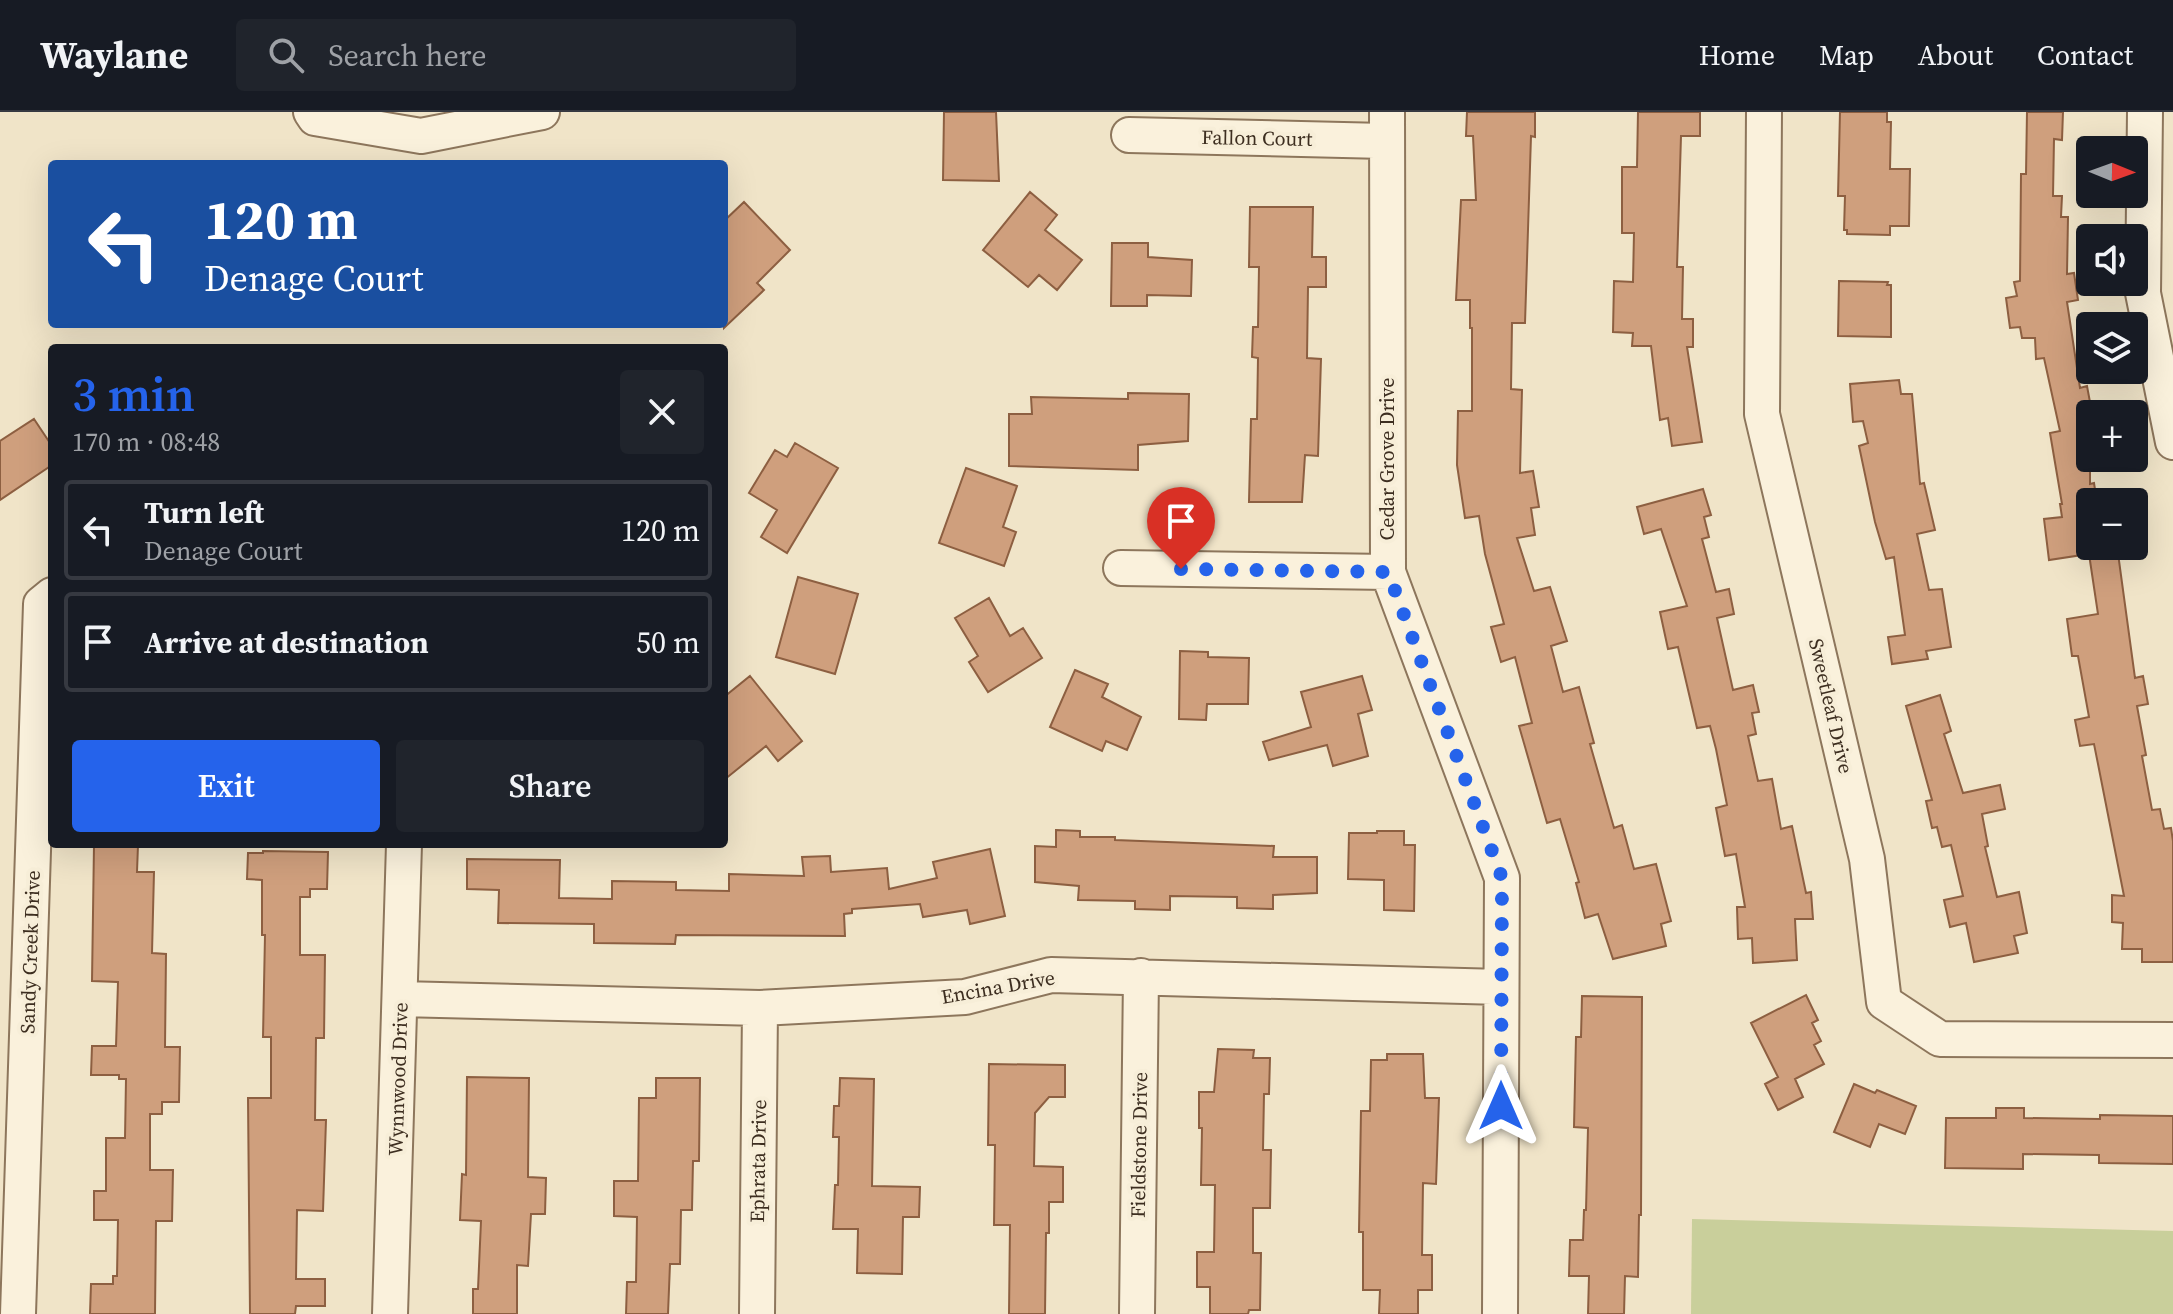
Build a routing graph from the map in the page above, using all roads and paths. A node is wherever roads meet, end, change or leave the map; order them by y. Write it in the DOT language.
graph roads {
  1 [pos="311,112"];
  2 [pos="542,112"];
  3 [pos="1764,112"];
  4 [pos="2145,112"];
  5 [pos="1386,126"];
  6 [pos="1129,135"];
  7 [pos="2173,442"];
  8 [pos="1121,568"];
  9 [pos="1388,572"];
  10 [pos="48,598"];
  11 [pos="404,848"];
  12 [pos="1141,976"];
  13 [pos="1501,987"];
  14 [pos="400,999"];
  15 [pos="760,1008"];
  16 [pos="2173,1040"];
  17 [pos="18,1314"];
  18 [pos="390,1314"];
  19 [pos="757,1314"];
  20 [pos="1137,1314"];
  21 [pos="1500,1314"];
  1 -- 2 [label="street"];
  3 -- 16 [label="street, Sweetleaf Drive"];
  4 -- 7 [label="street"];
  5 -- 6 [label="street, Fallon Court"];
  5 -- 9 [label="street, Cedar Grove Drive"];
  8 -- 9 [label="street"];
  9 -- 13 [label="street, Cedar Grove Drive"];
  10 -- 17 [label="street, Sandy Creek Drive"];
  11 -- 14 [label="street, Wynnwood Drive"];
  12 -- 13 [label="street, Encina Drive"];
  12 -- 15 [label="street, Encina Drive"];
  12 -- 20 [label="street, Fieldstone Drive"];
  13 -- 21 [label="street, Cedar Grove Drive"];
  14 -- 15 [label="street, Encina Drive"];
  14 -- 18 [label="street, Wynnwood Drive"];
  15 -- 19 [label="street, Ephrata Drive"];
}
